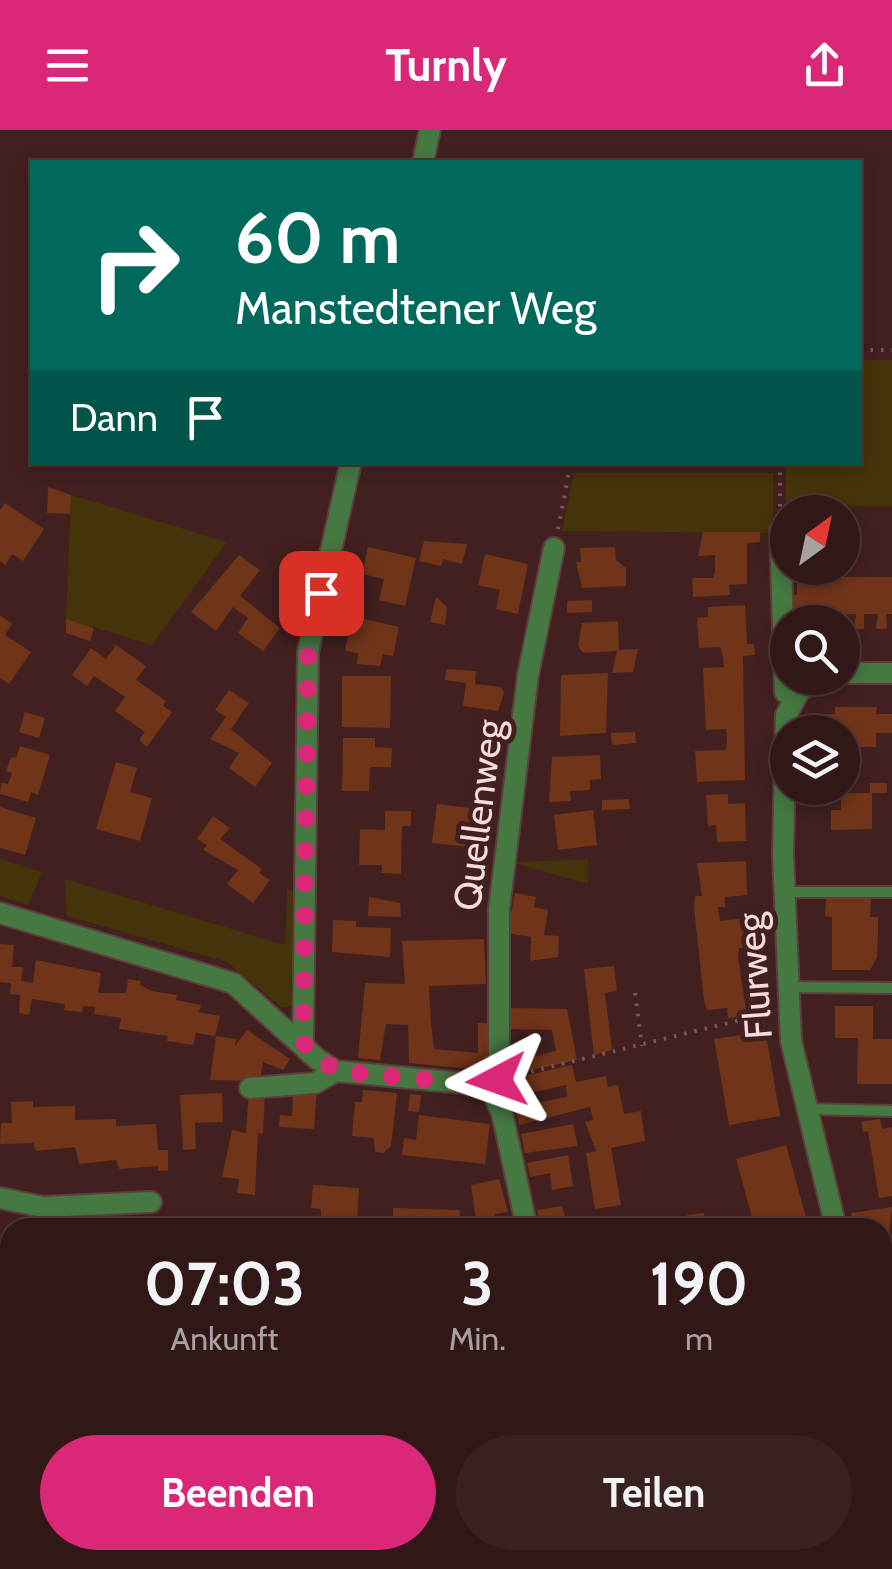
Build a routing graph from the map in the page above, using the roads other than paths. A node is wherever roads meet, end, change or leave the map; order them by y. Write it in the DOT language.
graph roads {
  1 [pos="430,130"];
  2 [pos="422,160"];
  3 [pos="350,465"];
  4 [pos="554,548"];
  5 [pos="780,585"];
  6 [pos="860,673"];
  7 [pos="892,673"];
  8 [pos="803,695"];
  9 [pos="790,707"];
  10 [pos="784,892"];
  11 [pos="892,892"];
  12 [pos="0,913"];
  13 [pos="892,988"];
  14 [pos="789,997"];
  15 [pos="303,1043"];
  16 [pos="336,1071"];
  17 [pos="250,1088"];
  18 [pos="492,1092"];
  19 [pos="806,1109"];
  20 [pos="892,1111"];
  21 [pos="0,1198"];
  22 [pos="151,1202"];
  23 [pos="524,1218"];
  24 [pos="833,1218"];
  1 -- 2 [label="street"];
  3 -- 15 [label="street"];
  4 -- 18 [label="street, Quellenweg"];
  5 -- 9 [label="street, Flurweg"];
  6 -- 7 [label="street"];
  8 -- 9 [label="street"];
  9 -- 10 [label="street, Flurweg"];
  10 -- 11 [label="lane"];
  10 -- 14 [label="street, Flurweg"];
  12 -- 15 [label="street"];
  13 -- 14 [label="lane"];
  14 -- 19 [label="street, Flurweg"];
  15 -- 16 [label="street"];
  16 -- 17 [label="street"];
  16 -- 18 [label="street"];
  18 -- 23 [label="street, Quellenweg"];
  19 -- 20 [label="lane"];
  19 -- 24 [label="street, Flurweg"];
  21 -- 22 [label="street"];
}
